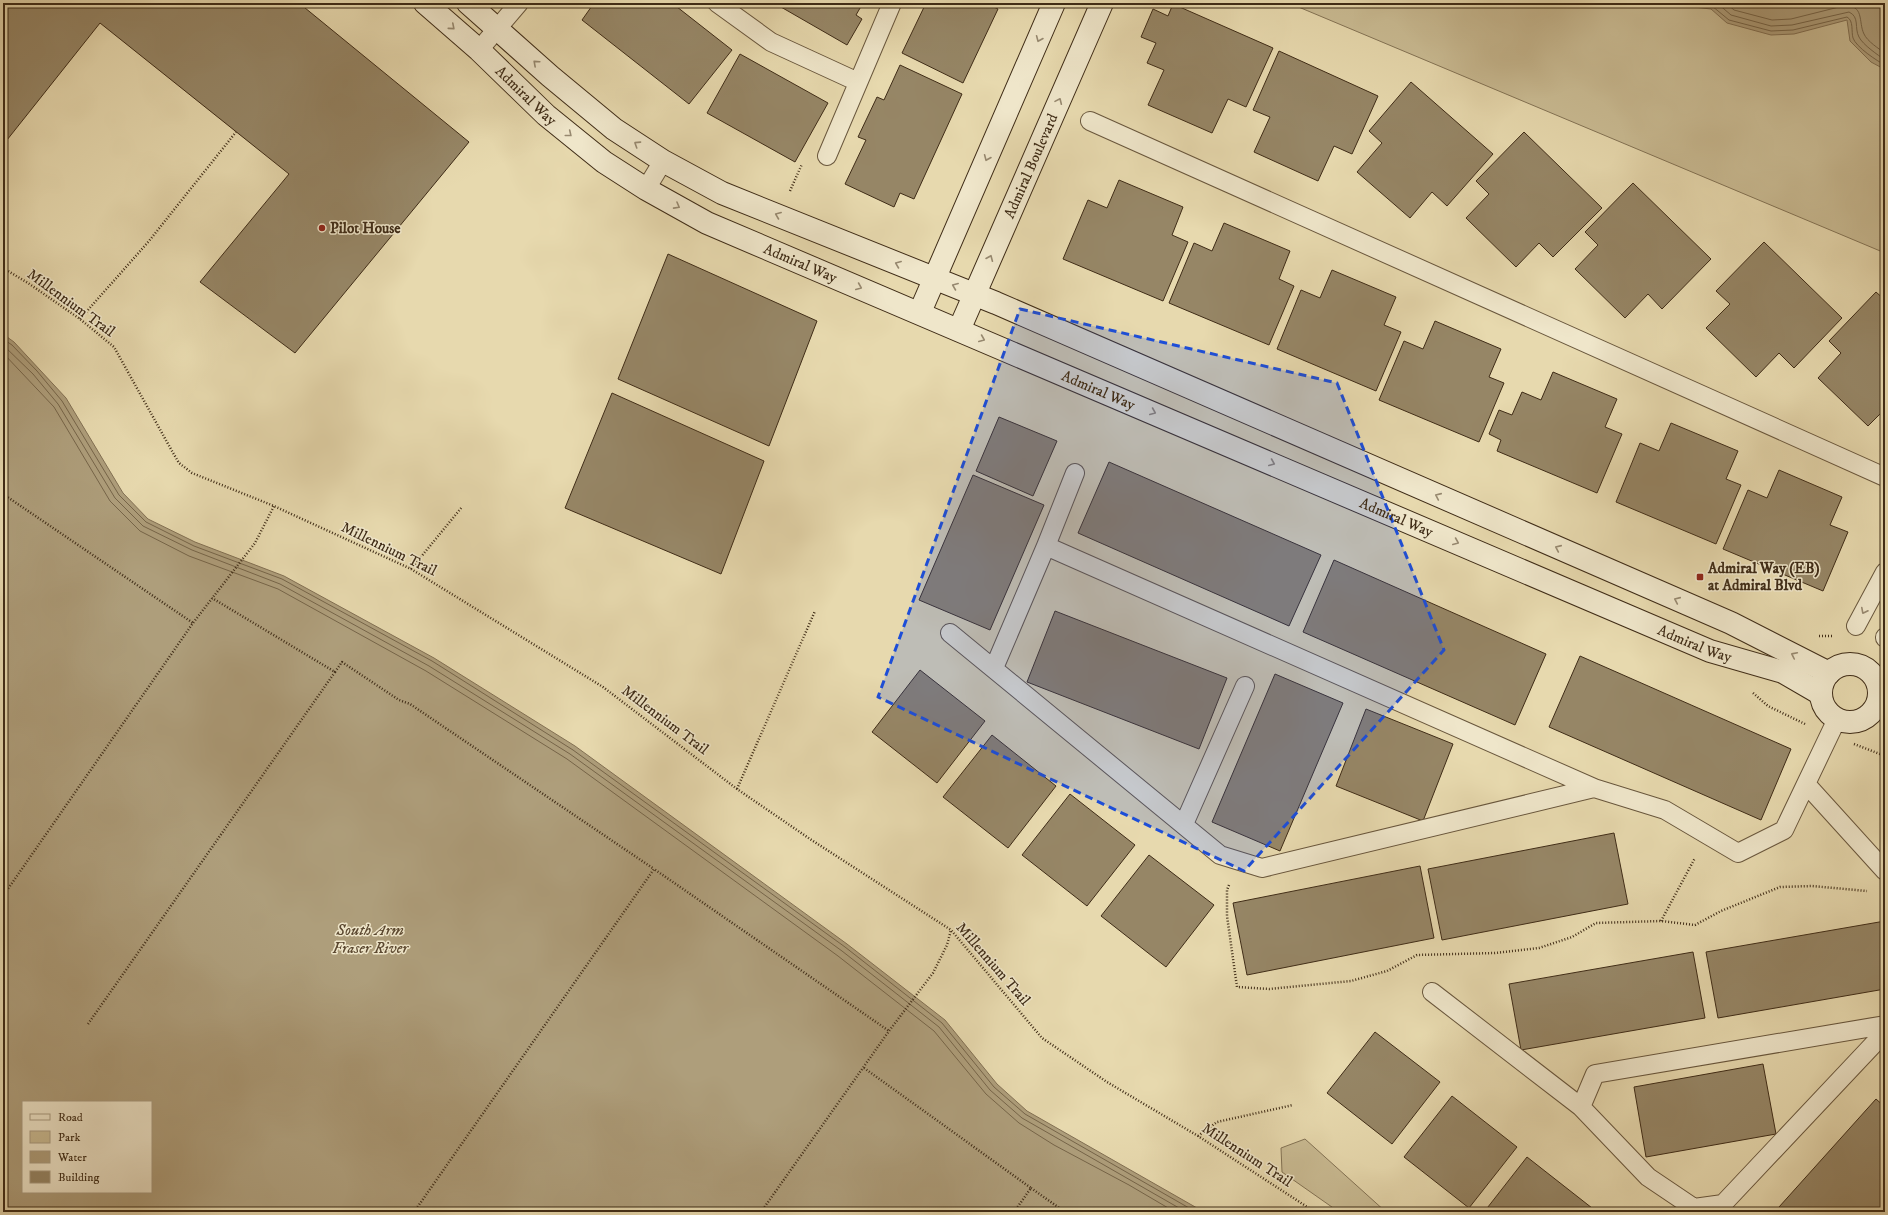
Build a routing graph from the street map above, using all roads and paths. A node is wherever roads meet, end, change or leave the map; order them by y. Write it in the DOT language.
graph roads {
  1 [pos="425,3"];
  2 [pos="468,3"];
  3 [pos="519,3"];
  4 [pos="717,3"];
  5 [pos="892,3"];
  6 [pos="1054,3"];
  7 [pos="1102,3"];
  8 [pos="498,28"];
  9 [pos="479,50"];
  10 [pos="858,82"];
  11 [pos="1090,121"];
  12 [pos="236,132"];
  13 [pos="827,156"];
  14 [pos="663,161"];
  15 [pos="646,189"];
  16 [pos="3,268"];
  17 [pos="935,278"];
  18 [pos="974,294"];
  19 [pos="920,312"];
  20 [pos="80,319"];
  21 [pos="959,330"];
  22 [pos="1075,473"];
  23 [pos="1885,477"];
  24 [pos="3,494"];
  25 [pos="274,506"];
  26 [pos="462,507"];
  27 [pos="1046,546"];
  28 [pos="411,569"];
  29 [pos="1885,572"];
  30 [pos="212,598"];
  31 [pos="815,612"];
  32 [pos="193,623"];
  33 [pos="1856,626"];
  34 [pos="950,633"];
  35 [pos="994,668"];
  36 [pos="335,672"];
  37 [pos="1829,673"];
  38 [pos="1245,686"];
  39 [pos="1821,694"];
  40 [pos="1882,695"];
  41 [pos="1763,703"];
  42 [pos="1877,716"];
  43 [pos="1837,719"];
  44 [pos="1803,723"];
  45 [pos="1807,785"];
  46 [pos="1594,788"];
  47 [pos="737,789"];
  48 [pos="1184,824"];
  49 [pos="1708,836"];
  50 [pos="1238,861"];
  51 [pos="654,869"];
  52 [pos="1885,871"];
  53 [pos="1873,891"];
  54 [pos="3,896"];
  55 [pos="1661,921"];
  56 [pos="950,930"];
  57 [pos="1432,992"];
  58 [pos="88,1024"];
  59 [pos="1885,1025"];
  60 [pos="889,1031"];
  61 [pos="1885,1032"];
  62 [pos="864,1068"];
  63 [pos="1293,1106"];
  64 [pos="1581,1108"];
  65 [pos="1198,1136"];
  66 [pos="1031,1188"];
  67 [pos="1728,1208"];
  68 [pos="414,1212"];
  69 [pos="761,1212"];
  70 [pos="1014,1212"];
  71 [pos="1064,1212"];
  72 [pos="1315,1212"];
  1 -- 9 [label="street, Admiral Way, one-way"];
  2 -- 8 [label="street, Admiral Way"];
  3 -- 8 [label="lane"];
  4 -- 10 [label="lane"];
  5 -- 10 [label="lane"];
  6 -- 17 [label="street, one-way"];
  18 -- 7 [label="street, Admiral Boulevard, one-way"];
  8 -- 9 [label="lane"];
  14 -- 8 [label="street, Admiral Way, one-way"];
  9 -- 15 [label="street, Admiral Way, one-way"];
  10 -- 13 [label="lane"];
  11 -- 23 [label="lane"];
  12 -- 20 [label="path"];
  14 -- 15 [label="lane"];
  17 -- 14 [label="street, Admiral Way, one-way"];
  15 -- 19 [label="street, Admiral Way, one-way"];
  16 -- 20 [label="path, Millennium Trail"];
  18 -- 17 [label="street, Admiral Way, one-way"];
  17 -- 19 [label="street"];
  18 -- 21 [label="street, Admiral Boulevard"];
  37 -- 18 [label="street, Admiral Way, one-way"];
  19 -- 21 [label="street, Admiral Way"];
  20 -- 25 [label="path, Millennium Trail"];
  21 -- 39 [label="street, Admiral Way, one-way"];
  22 -- 27 [label="lane"];
  24 -- 32 [label="path"];
  25 -- 28 [label="path, Millennium Trail"];
  25 -- 30 [label="path"];
  26 -- 28 [label="path"];
  27 -- 35 [label="lane"];
  27 -- 46 [label="lane"];
  28 -- 47 [label="path, Millennium Trail"];
  29 -- 33 [label="lane, one-way"];
  30 -- 32 [label="path"];
  30 -- 36 [label="path"];
  31 -- 47 [label="path"];
  32 -- 54 [label="path"];
  34 -- 35 [label="lane"];
  35 -- 48 [label="lane"];
  36 -- 51 [label="path"];
  36 -- 58 [label="path"];
  37 -- 39 [label="street"];
  37 -- 40 [label="street"];
  38 -- 48 [label="lane"];
  39 -- 43 [label="street"];
  40 -- 42 [label="street"];
  41 -- 44 [label="path"];
  42 -- 43 [label="street"];
  43 -- 45 [label="lane"];
  45 -- 49 [label="lane"];
  45 -- 52 [label="lane"];
  46 -- 49 [label="lane"];
  46 -- 50 [label="lane"];
  47 -- 56 [label="path, Millennium Trail"];
  48 -- 50 [label="lane"];
  49 -- 55 [label="path"];
  50 -- 55 [label="path"];
  51 -- 60 [label="path"];
  51 -- 68 [label="path"];
  53 -- 55 [label="path"];
  56 -- 60 [label="path"];
  56 -- 65 [label="path, Millennium Trail"];
  57 -- 64 [label="lane"];
  59 -- 64 [label="lane"];
  60 -- 62 [label="path"];
  61 -- 67 [label="lane"];
  62 -- 66 [label="path"];
  62 -- 69 [label="path"];
  63 -- 65 [label="path"];
  64 -- 67 [label="lane"];
  65 -- 72 [label="path, Millennium Trail"];
  66 -- 70 [label="path"];
  66 -- 71 [label="path"];
}
